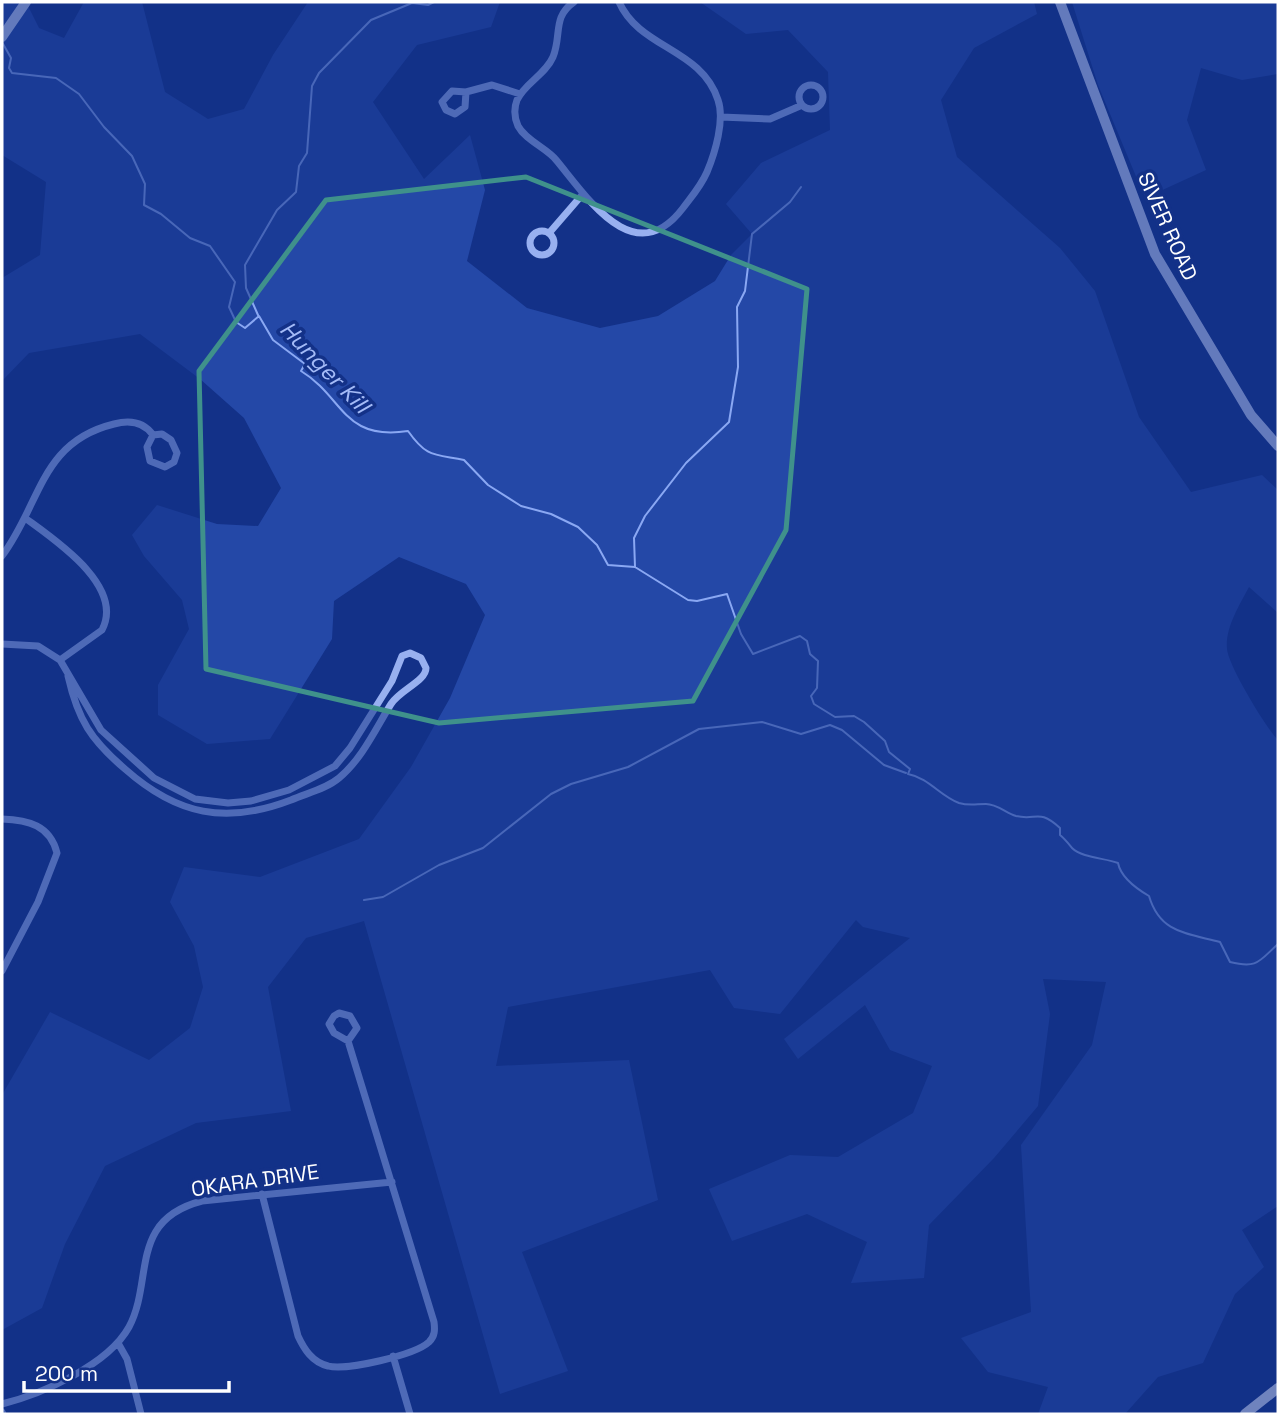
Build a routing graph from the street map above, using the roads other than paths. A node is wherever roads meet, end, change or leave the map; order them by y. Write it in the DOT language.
graph roads {
  1 [pos="26,2"];
  2 [pos="574,2"];
  3 [pos="619,2"];
  4 [pos="1060,2"];
  5 [pos="2,37"];
  6 [pos="466,92"];
  7 [pos="520,94"];
  8 [pos="800,106"];
  9 [pos="721,117"];
  10 [pos="582,195"];
  11 [pos="550,232"];
  12 [pos="152,435"];
  13 [pos="1278,446"];
  14 [pos="25,519"];
  15 [pos="2,555"];
  16 [pos="2,644"];
  17 [pos="60,660"];
  18 [pos="68,676"];
  19 [pos="109,739"];
  20 [pos="354,742"];
  21 [pos="101,747"];
  22 [pos="364,747"];
  23 [pos="289,790"];
  24 [pos="195,799"];
  25 [pos="291,800"];
  26 [pos="192,809"];
  27 [pos="2,820"];
  28 [pos="2,971"];
  29 [pos="348,1041"];
  30 [pos="392,1182"];
  31 [pos="262,1194"];
  32 [pos="118,1343"];
  33 [pos="393,1356"];
  34 [pos="1278,1388"];
  35 [pos="2,1404"];
  36 [pos="141,1414"];
  37 [pos="410,1414"];
  38 [pos="1245,1414"];
  1 -- 5 [label="street"];
  2 -- 7 [label="street"];
  3 -- 9 [label="street"];
  4 -- 13 [label="street, SIVER ROAD"];
  6 -- 7 [label="street"];
  7 -- 10 [label="street"];
  8 -- 9 [label="street"];
  9 -- 10 [label="street"];
  10 -- 11 [label="street"];
  12 -- 12 [label="street"];
  12 -- 14 [label="street"];
  14 -- 15 [label="street"];
  14 -- 17 [label="street"];
  16 -- 17 [label="street"];
  17 -- 18 [label="street"];
  18 -- 19 [label="street"];
  18 -- 21 [label="street"];
  19 -- 21 [label="street"];
  19 -- 24 [label="street"];
  20 -- 22 [label="street"];
  20 -- 22 [label="street"];
  20 -- 23 [label="street"];
  21 -- 26 [label="street"];
  22 -- 25 [label="street"];
  23 -- 24 [label="street"];
  23 -- 25 [label="street"];
  24 -- 26 [label="street"];
  25 -- 26 [label="street"];
  27 -- 28 [label="street"];
  29 -- 30 [label="street"];
  30 -- 31 [label="street, OKARA DRIVE"];
  30 -- 33 [label="street"];
  31 -- 32 [label="street, OKARA DRIVE"];
  31 -- 33 [label="street"];
  32 -- 35 [label="street, OKARA DRIVE"];
  32 -- 36 [label="street"];
  33 -- 37 [label="street"];
  34 -- 38 [label="main road"];
}
